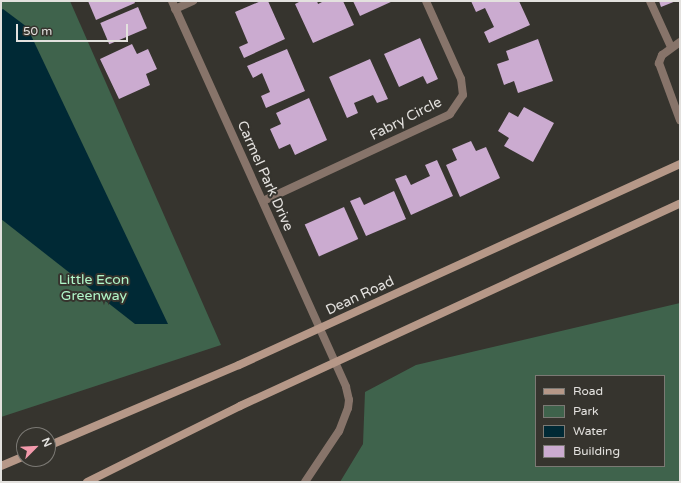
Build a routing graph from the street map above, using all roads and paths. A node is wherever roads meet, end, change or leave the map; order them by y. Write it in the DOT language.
graph roads {
  1 [pos="172,1"];
  2 [pos="194,1"];
  3 [pos="426,1"];
  4 [pos="650,1"];
  5 [pos="175,9"];
  6 [pos="680,42"];
  7 [pos="671,47"];
  8 [pos="680,120"];
  9 [pos="680,164"];
  10 [pos="262,201"];
  11 [pos="680,204"];
  12 [pos="320,328"];
  13 [pos="335,362"];
  14 [pos="56,443"];
  15 [pos="16,459"];
  16 [pos="1,466"];
  17 [pos="87,482"];
  18 [pos="305,482"];
  1 -- 5 [label="street, Carmel Park Drive"];
  2 -- 5 [label="street"];
  3 -- 10 [label="street, Fabry Circle"];
  4 -- 7 [label="street"];
  5 -- 10 [label="street, Carmel Park Drive"];
  6 -- 7 [label="street"];
  7 -- 8 [label="street"];
  9 -- 12 [label="main road, Dean Road"];
  10 -- 12 [label="street, Carmel Park Drive"];
  11 -- 13 [label="main road"];
  12 -- 13 [label="street, Carmel Park Drive"];
  12 -- 14 [label="main road, Dean Road"];
  13 -- 17 [label="main road"];
  13 -- 18 [label="street, Carmel Park Drive"];
  15 -- 16 [label="main road"];
}
